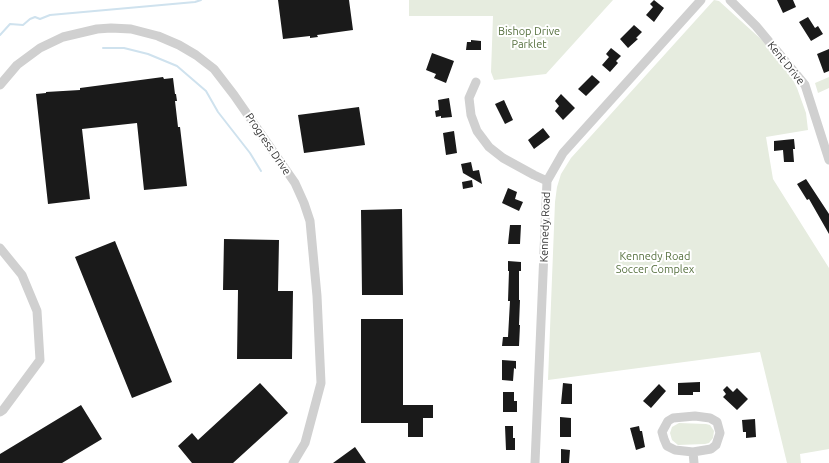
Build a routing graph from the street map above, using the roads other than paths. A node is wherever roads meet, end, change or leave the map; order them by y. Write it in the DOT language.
graph roads {
  1 [pos="701,0"];
  2 [pos="730,0"];
  3 [pos="476,82"];
  4 [pos="0,85"];
  5 [pos="829,160"];
  6 [pos="547,181"];
  7 [pos="0,248"];
  8 [pos="0,412"];
  9 [pos="693,452"];
  10 [pos="293,463"];
  11 [pos="535,463"];
  12 [pos="694,463"];
  1 -- 6 [label="street, Kennedy Road"];
  2 -- 5 [label="street, Kent Drive"];
  3 -- 6 [label="street"];
  4 -- 10 [label="street, Progress Drive"];
  6 -- 11 [label="street, Kennedy Road"];
  7 -- 8 [label="street"];
  9 -- 9 [label="street"];
  9 -- 12 [label="street"];
}
